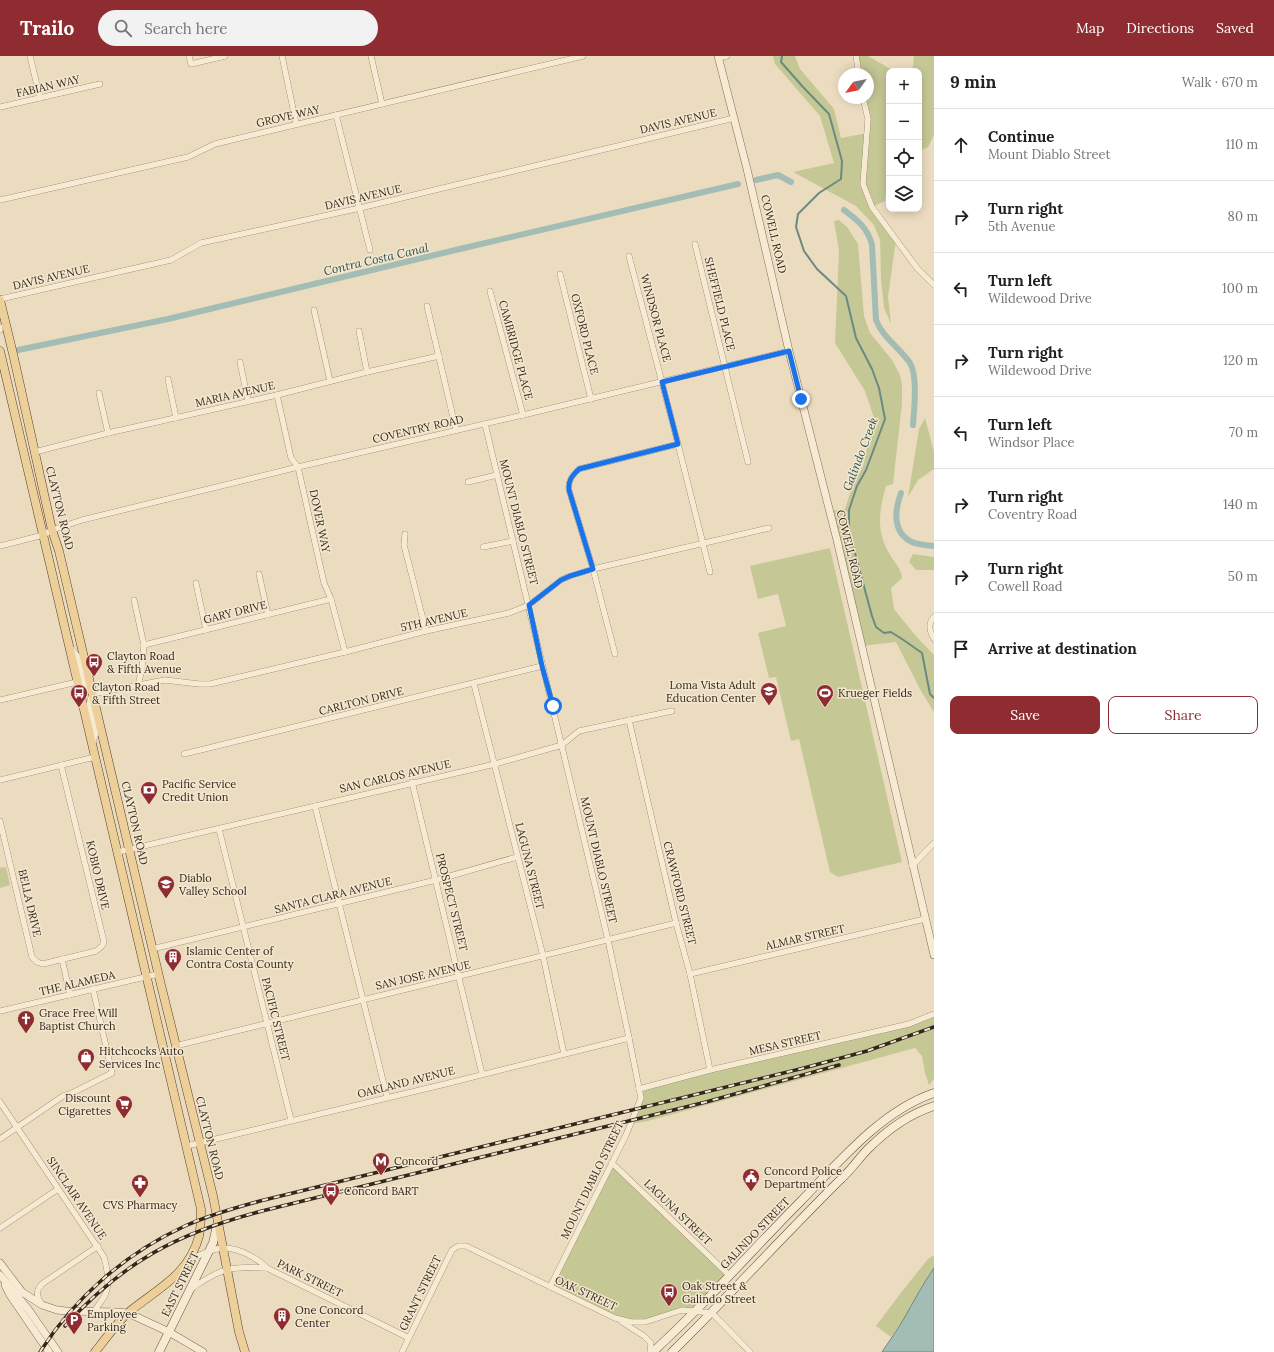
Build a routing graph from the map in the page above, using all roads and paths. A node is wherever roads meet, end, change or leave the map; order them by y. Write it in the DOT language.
graph roads {
  1 [pos="30,56"];
  2 [pos="189,56"];
  3 [pos="225,56"];
  4 [pos="282,56"];
  5 [pos="371,56"];
  6 [pos="583,56"];
  7 [pos="727,56"];
  8 [pos="855,56"];
  9 [pos="718,57"];
  10 [pos="858,68"];
  11 [pos="100,84"];
  12 [pos="40,98"];
  13 [pos="382,104"];
  14 [pos="864,104"];
  15 [pos="0,107"];
  16 [pos="336,115"];
  17 [pos="734,118"];
  18 [pos="296,124"];
  19 [pos="0,200"];
  20 [pos="360,208"];
  21 [pos="695,244"];
  22 [pos="370,250"];
  23 [pos="629,256"];
  24 [pos="560,274"];
  25 [pos="934,285"];
  26 [pos="490,291"];
  27 [pos="0,300"];
  28 [pos="427,306"];
  29 [pos="314,310"];
  30 [pos="359,331"];
  31 [pos="0,351"];
  32 [pos="789,351"];
  33 [pos="439,356"];
  34 [pos="240,362"];
  35 [pos="726,366"];
  36 [pos="367,372"];
  37 [pos="3,373"];
  38 [pos="168,379"];
  39 [pos="330,381"];
  40 [pos="662,382"];
  41 [pos="99,393"];
  42 [pos="277,395"];
  43 [pos="591,399"];
  44 [pos="248,401"];
  45 [pos="523,415"];
  46 [pos="176,418"];
  47 [pos="485,424"];
  48 [pos="456,430"];
  49 [pos="108,433"];
  50 [pos="678,444"];
  51 [pos="35,452"];
  52 [pos="748,462"];
  53 [pos="298,467"];
  54 [pos="497,475"];
  55 [pos="468,482"];
  56 [pos="769,528"];
  57 [pos="52,530"];
  58 [pos="405,534"];
  59 [pos="44,535"];
  60 [pos="513,541"];
  61 [pos="703,543"];
  62 [pos="0,546"];
  63 [pos="483,547"];
  64 [pos="593,569"];
  65 [pos="710,572"];
  66 [pos="258,574"];
  67 [pos="196,583"];
  68 [pos="331,599"];
  69 [pos="134,600"];
  70 [pos="529,605"];
  71 [pos="268,614"];
  72 [pos="934,617"];
  73 [pos="206,630"];
  74 [pos="426,631"];
  75 [pos="934,639"];
  76 [pos="69,645"];
  77 [pos="144,645"];
  78 [pos="345,652"];
  79 [pos="615,654"];
  80 [pos="542,666"];
  81 [pos="77,682"];
  82 [pos="474,684"];
  83 [pos="138,686"];
  84 [pos="92,694"];
  85 [pos="0,700"];
  86 [pos="672,711"];
  87 [pos="629,720"];
  88 [pos="92,745"];
  89 [pos="562,745"];
  90 [pos="184,754"];
  91 [pos="95,757"];
  92 [pos="494,764"];
  93 [pos="61,765"];
  94 [pos="0,780"];
  95 [pos="412,782"];
  96 [pos="315,806"];
  97 [pos="0,821"];
  98 [pos="219,829"];
  99 [pos="934,843"];
  100 [pos="130,850"];
  101 [pos="118,852"];
  102 [pos="517,857"];
  103 [pos="912,866"];
  104 [pos="436,880"];
  105 [pos="340,904"];
  106 [pos="925,919"];
  107 [pos="676,923"];
  108 [pos="243,927"];
  109 [pos="608,940"];
  110 [pos="152,949"];
  111 [pos="934,955"];
  112 [pos="543,956"];
  113 [pos="62,959"];
  114 [pos="158,974"];
  115 [pos="690,974"];
  116 [pos="147,977"];
  117 [pos="460,977"];
  118 [pos="92,989"];
  119 [pos="70,995"];
  120 [pos="363,1000"];
  121 [pos="0,1011"];
  122 [pos="934,1014"];
  123 [pos="267,1022"];
  124 [pos="629,1038"];
  125 [pos="175,1046"];
  126 [pos="564,1054"];
  127 [pos="710,1070"];
  128 [pos="482,1074"];
  129 [pos="639,1089"];
  130 [pos="934,1093"];
  131 [pos="387,1097"];
  132 [pos="0,1102"];
  133 [pos="934,1106"];
  134 [pos="291,1120"];
  135 [pos="17,1128"];
  136 [pos="0,1139"];
  137 [pos="200,1143"];
  138 [pos="187,1146"];
  139 [pos="612,1163"];
  140 [pos="824,1177"];
  141 [pos="58,1189"];
  142 [pos="819,1201"];
  143 [pos="217,1225"];
  144 [pos="0,1228"];
  145 [pos="764,1238"];
  146 [pos="98,1246"];
  147 [pos="458,1246"];
  148 [pos="223,1248"];
  149 [pos="209,1251"];
  150 [pos="187,1262"];
  151 [pos="0,1263"];
  152 [pos="267,1268"];
  153 [pos="227,1270"];
  154 [pos="748,1274"];
  155 [pos="729,1275"];
  156 [pos="1,1276"];
  157 [pos="550,1287"];
  158 [pos="190,1290"];
  159 [pos="42,1305"];
  160 [pos="694,1311"];
  161 [pos="94,1312"];
  162 [pos="128,1313"];
  163 [pos="712,1313"];
  164 [pos="615,1318"];
  165 [pos="169,1332"];
  166 [pos="409,1338"];
  167 [pos="48,1352"];
  168 [pos="58,1352"];
  169 [pos="95,1352"];
  170 [pos="159,1352"];
  171 [pos="203,1352"];
  172 [pos="245,1352"];
  173 [pos="402,1352"];
  174 [pos="651,1352"];
  175 [pos="672,1352"];
  176 [pos="750,1352"];
  1 -- 12 [label="street"];
  2 -- 3 [label="street"];
  4 -- 18 [label="street"];
  5 -- 13 [label="street"];
  6 -- 13 [label="street, GROVE WAY"];
  7 -- 9 [label="street"];
  8 -- 10 [label="street"];
  9 -- 17 [label="street, COWELL ROAD"];
  11 -- 12 [label="street, FABIAN WAY"];
  12 -- 15 [label="street, FABIAN WAY"];
  13 -- 16 [label="street, GROVE WAY"];
  14 -- 25 [label="street"];
  16 -- 18 [label="street, GROVE WAY"];
  16 -- 20 [label="street"];
  17 -- 20 [label="street, DAVIS AVENUE"];
  17 -- 32 [label="street, COWELL ROAD"];
  18 -- 19 [label="street, GROVE WAY"];
  20 -- 22 [label="street"];
  20 -- 27 [label="street, DAVIS AVENUE"];
  21 -- 35 [label="street, SHEFFIELD PLACE"];
  23 -- 40 [label="street, WINDSOR PLACE"];
  24 -- 43 [label="street, OXFORD PLACE"];
  26 -- 45 [label="street, CAMBRIDGE PLACE"];
  27 -- 51 [label="main road, CLAYTON ROAD"];
  28 -- 33 [label="street"];
  29 -- 39 [label="street"];
  30 -- 36 [label="street"];
  31 -- 37 [label="main road, CLAYTON ROAD"];
  32 -- 35 [label="street, COVENTRY ROAD"];
  32 -- 103 [label="street, COWELL ROAD"];
  33 -- 36 [label="street, MARIA AVENUE"];
  33 -- 48 [label="street"];
  34 -- 44 [label="street"];
  35 -- 40 [label="street, COVENTRY ROAD"];
  35 -- 52 [label="street, SHEFFIELD PLACE"];
  36 -- 39 [label="street, MARIA AVENUE"];
  37 -- 59 [label="main road, CLAYTON ROAD"];
  38 -- 46 [label="street"];
  39 -- 42 [label="street, MARIA AVENUE"];
  40 -- 43 [label="street, COVENTRY ROAD"];
  40 -- 50 [label="street, WINDSOR PLACE"];
  41 -- 49 [label="street"];
  42 -- 44 [label="street, MARIA AVENUE"];
  42 -- 53 [label="street, DOVER WAY"];
  43 -- 45 [label="street, COVENTRY ROAD"];
  44 -- 46 [label="street, MARIA AVENUE"];
  45 -- 47 [label="street, COVENTRY ROAD"];
  46 -- 49 [label="street, MARIA AVENUE"];
  47 -- 48 [label="street, COVENTRY ROAD"];
  47 -- 54 [label="street, MOUNT DIABLO STREET"];
  48 -- 53 [label="street, COVENTRY ROAD"];
  49 -- 51 [label="street, MARIA AVENUE"];
  50 -- 61 [label="street, WINDSOR PLACE"];
  50 -- 64 [label="street"];
  51 -- 57 [label="main road, CLAYTON ROAD"];
  53 -- 57 [label="street, COVENTRY ROAD"];
  53 -- 68 [label="street, DOVER WAY"];
  54 -- 55 [label="street"];
  54 -- 60 [label="street, MOUNT DIABLO STREET"];
  56 -- 61 [label="street, 5TH AVENUE"];
  57 -- 59 [label="street, COVENTRY ROAD"];
  57 -- 84 [label="main road, CLAYTON ROAD"];
  58 -- 74 [label="street"];
  59 -- 62 [label="street, COVENTRY ROAD"];
  59 -- 76 [label="main road, CLAYTON ROAD"];
  60 -- 63 [label="street"];
  60 -- 70 [label="street, MOUNT DIABLO STREET"];
  61 -- 64 [label="street, 5TH AVENUE"];
  61 -- 65 [label="street, WINDSOR PLACE"];
  64 -- 70 [label="street, 5TH AVENUE"];
  64 -- 79 [label="street"];
  66 -- 71 [label="street"];
  67 -- 73 [label="street"];
  68 -- 71 [label="street, GARY DRIVE"];
  68 -- 78 [label="street, DOVER WAY"];
  69 -- 77 [label="street"];
  70 -- 74 [label="street, 5TH AVENUE"];
  70 -- 80 [label="street, MOUNT DIABLO STREET"];
  71 -- 73 [label="street, GARY DRIVE"];
  72 -- 75 [label="street"];
  73 -- 77 [label="street, GARY DRIVE"];
  74 -- 78 [label="street, 5TH AVENUE"];
  76 -- 81 [label="main road, CLAYTON ROAD"];
  76 -- 84 [label="street"];
  77 -- 83 [label="street"];
  78 -- 83 [label="street, 5TH AVENUE"];
  80 -- 82 [label="street, CARLTON DRIVE"];
  80 -- 89 [label="street, MOUNT DIABLO STREET"];
  81 -- 85 [label="street"];
  81 -- 88 [label="main road, CLAYTON ROAD"];
  82 -- 90 [label="street, CARLTON DRIVE"];
  82 -- 92 [label="street, LAGUNA STREET"];
  83 -- 84 [label="street, 5TH AVENUE"];
  84 -- 88 [label="street"];
  84 -- 100 [label="main road, CLAYTON ROAD"];
  86 -- 87 [label="street, SAN CARLOS AVENUE"];
  87 -- 89 [label="street, SAN CARLOS AVENUE"];
  87 -- 107 [label="street, CRAWFORD STREET"];
  88 -- 91 [label="main road, CLAYTON ROAD"];
  89 -- 92 [label="street, SAN CARLOS AVENUE"];
  89 -- 109 [label="street, MOUNT DIABLO STREET"];
  91 -- 93 [label="street"];
  91 -- 101 [label="main road, CLAYTON ROAD"];
  92 -- 95 [label="street, SAN CARLOS AVENUE"];
  92 -- 102 [label="street, LAGUNA STREET"];
  93 -- 94 [label="street"];
  93 -- 113 [label="street, KOBIO DRIVE"];
  95 -- 96 [label="street, SAN CARLOS AVENUE"];
  95 -- 104 [label="street, PROSPECT STREET"];
  96 -- 98 [label="street, SAN CARLOS AVENUE"];
  96 -- 105 [label="street"];
  97 -- 113 [label="street, BELLA DRIVE"];
  98 -- 100 [label="street, SAN CARLOS AVENUE"];
  98 -- 108 [label="street, PACIFIC STREET"];
  99 -- 103 [label="street"];
  100 -- 101 [label="street, SAN CARLOS AVENUE"];
  100 -- 110 [label="main road, CLAYTON ROAD"];
  101 -- 116 [label="main road, CLAYTON ROAD"];
  102 -- 104 [label="street, SANTA CLARA AVENUE"];
  102 -- 112 [label="street, LAGUNA STREET"];
  103 -- 106 [label="street, COWELL ROAD"];
  104 -- 105 [label="street, SANTA CLARA AVENUE"];
  104 -- 117 [label="street, PROSPECT STREET"];
  105 -- 108 [label="street, SANTA CLARA AVENUE"];
  105 -- 120 [label="street"];
  106 -- 111 [label="street, COWELL ROAD"];
  106 -- 115 [label="street, ALMAR STREET"];
  107 -- 109 [label="street, SAN JOSE AVENUE"];
  107 -- 115 [label="street, CRAWFORD STREET"];
  108 -- 110 [label="street, SANTA CLARA AVENUE"];
  108 -- 123 [label="street, PACIFIC STREET"];
  109 -- 112 [label="street, SAN JOSE AVENUE"];
  109 -- 124 [label="street, MOUNT DIABLO STREET"];
  110 -- 114 [label="main road, CLAYTON ROAD"];
  112 -- 117 [label="street, SAN JOSE AVENUE"];
  112 -- 126 [label="street, LAGUNA STREET"];
  113 -- 119 [label="street"];
  114 -- 116 [label="street, THE ALAMEDA"];
  114 -- 125 [label="main road, CLAYTON ROAD"];
  115 -- 127 [label="street, CRAWFORD STREET"];
  116 -- 118 [label="street, THE ALAMEDA"];
  116 -- 138 [label="main road, CLAYTON ROAD"];
  117 -- 120 [label="street, SAN JOSE AVENUE"];
  117 -- 128 [label="street, PROSPECT STREET"];
  118 -- 119 [label="street, THE ALAMEDA"];
  118 -- 135 [label="street"];
  119 -- 121 [label="street, THE ALAMEDA"];
  120 -- 123 [label="street, SAN JOSE AVENUE"];
  120 -- 131 [label="street"];
  122 -- 127 [label="street, MESA STREET"];
  123 -- 125 [label="street, SAN JOSE AVENUE"];
  123 -- 134 [label="street, PACIFIC STREET"];
  124 -- 126 [label="street, OAKLAND AVENUE"];
  124 -- 129 [label="street, MOUNT DIABLO STREET"];
  125 -- 137 [label="main road, CLAYTON ROAD"];
  126 -- 128 [label="street, OAKLAND AVENUE"];
  127 -- 129 [label="street, MESA STREET"];
  128 -- 131 [label="street, OAKLAND AVENUE"];
  129 -- 139 [label="street, MOUNT DIABLO STREET"];
  130 -- 140 [label="main road, GALINDO STREET"];
  131 -- 134 [label="street, OAKLAND AVENUE"];
  132 -- 135 [label="street, SINCLAIR AVENUE"];
  133 -- 142 [label="main road"];
  134 -- 137 [label="street, OAKLAND AVENUE"];
  135 -- 136 [label="street"];
  135 -- 141 [label="street, SINCLAIR AVENUE"];
  137 -- 138 [label="street, OAKLAND AVENUE"];
  137 -- 143 [label="main road, CLAYTON ROAD"];
  138 -- 150 [label="main road, CLAYTON ROAD"];
  139 -- 155 [label="street, LAGUNA STREET"];
  139 -- 157 [label="street, MOUNT DIABLO STREET"];
  140 -- 142 [label="main road"];
  140 -- 145 [label="main road, GALINDO STREET"];
  141 -- 144 [label="street"];
  141 -- 146 [label="street, SINCLAIR AVENUE"];
  142 -- 154 [label="main road"];
  143 -- 148 [label="main road, CLAYTON ROAD"];
  143 -- 149 [label="main road, EAST STREET"];
  145 -- 154 [label="main road"];
  145 -- 155 [label="main road, GALINDO STREET"];
  146 -- 159 [label="street"];
  146 -- 161 [label="street, SINCLAIR AVENUE"];
  147 -- 157 [label="street, OAK STREET"];
  147 -- 166 [label="street, GRANT STREET"];
  148 -- 149 [label="street, PARK STREET"];
  148 -- 152 [label="street, PARK STREET"];
  148 -- 153 [label="main road, CLAYTON ROAD"];
  149 -- 150 [label="street, PARK STREET"];
  149 -- 158 [label="main road, EAST STREET"];
  150 -- 162 [label="main road, CLAYTON ROAD"];
  151 -- 159 [label="street"];
  152 -- 153 [label="street, PARK STREET"];
  152 -- 166 [label="street, PARK STREET"];
  153 -- 158 [label="street, PARK STREET"];
  153 -- 172 [label="main road, CLAYTON ROAD"];
  154 -- 163 [label="main road"];
  155 -- 160 [label="main road, GALINDO STREET"];
  156 -- 167 [label="street"];
  156 -- 168 [label="street"];
  157 -- 164 [label="street, OAK STREET"];
  158 -- 165 [label="main road, EAST STREET"];
  159 -- 161 [label="street"];
  160 -- 163 [label="street, OAK STREET"];
  160 -- 164 [label="street, OAK STREET"];
  160 -- 174 [label="main road, GALINDO STREET"];
  161 -- 162 [label="street"];
  162 -- 165 [label="street"];
  162 -- 169 [label="main road, CLAYTON ROAD"];
  163 -- 175 [label="main road"];
  163 -- 176 [label="street"];
  164 -- 174 [label="street"];
  165 -- 170 [label="main road, EAST STREET"];
  165 -- 171 [label="street"];
  166 -- 173 [label="street, GRANT STREET"];
}
